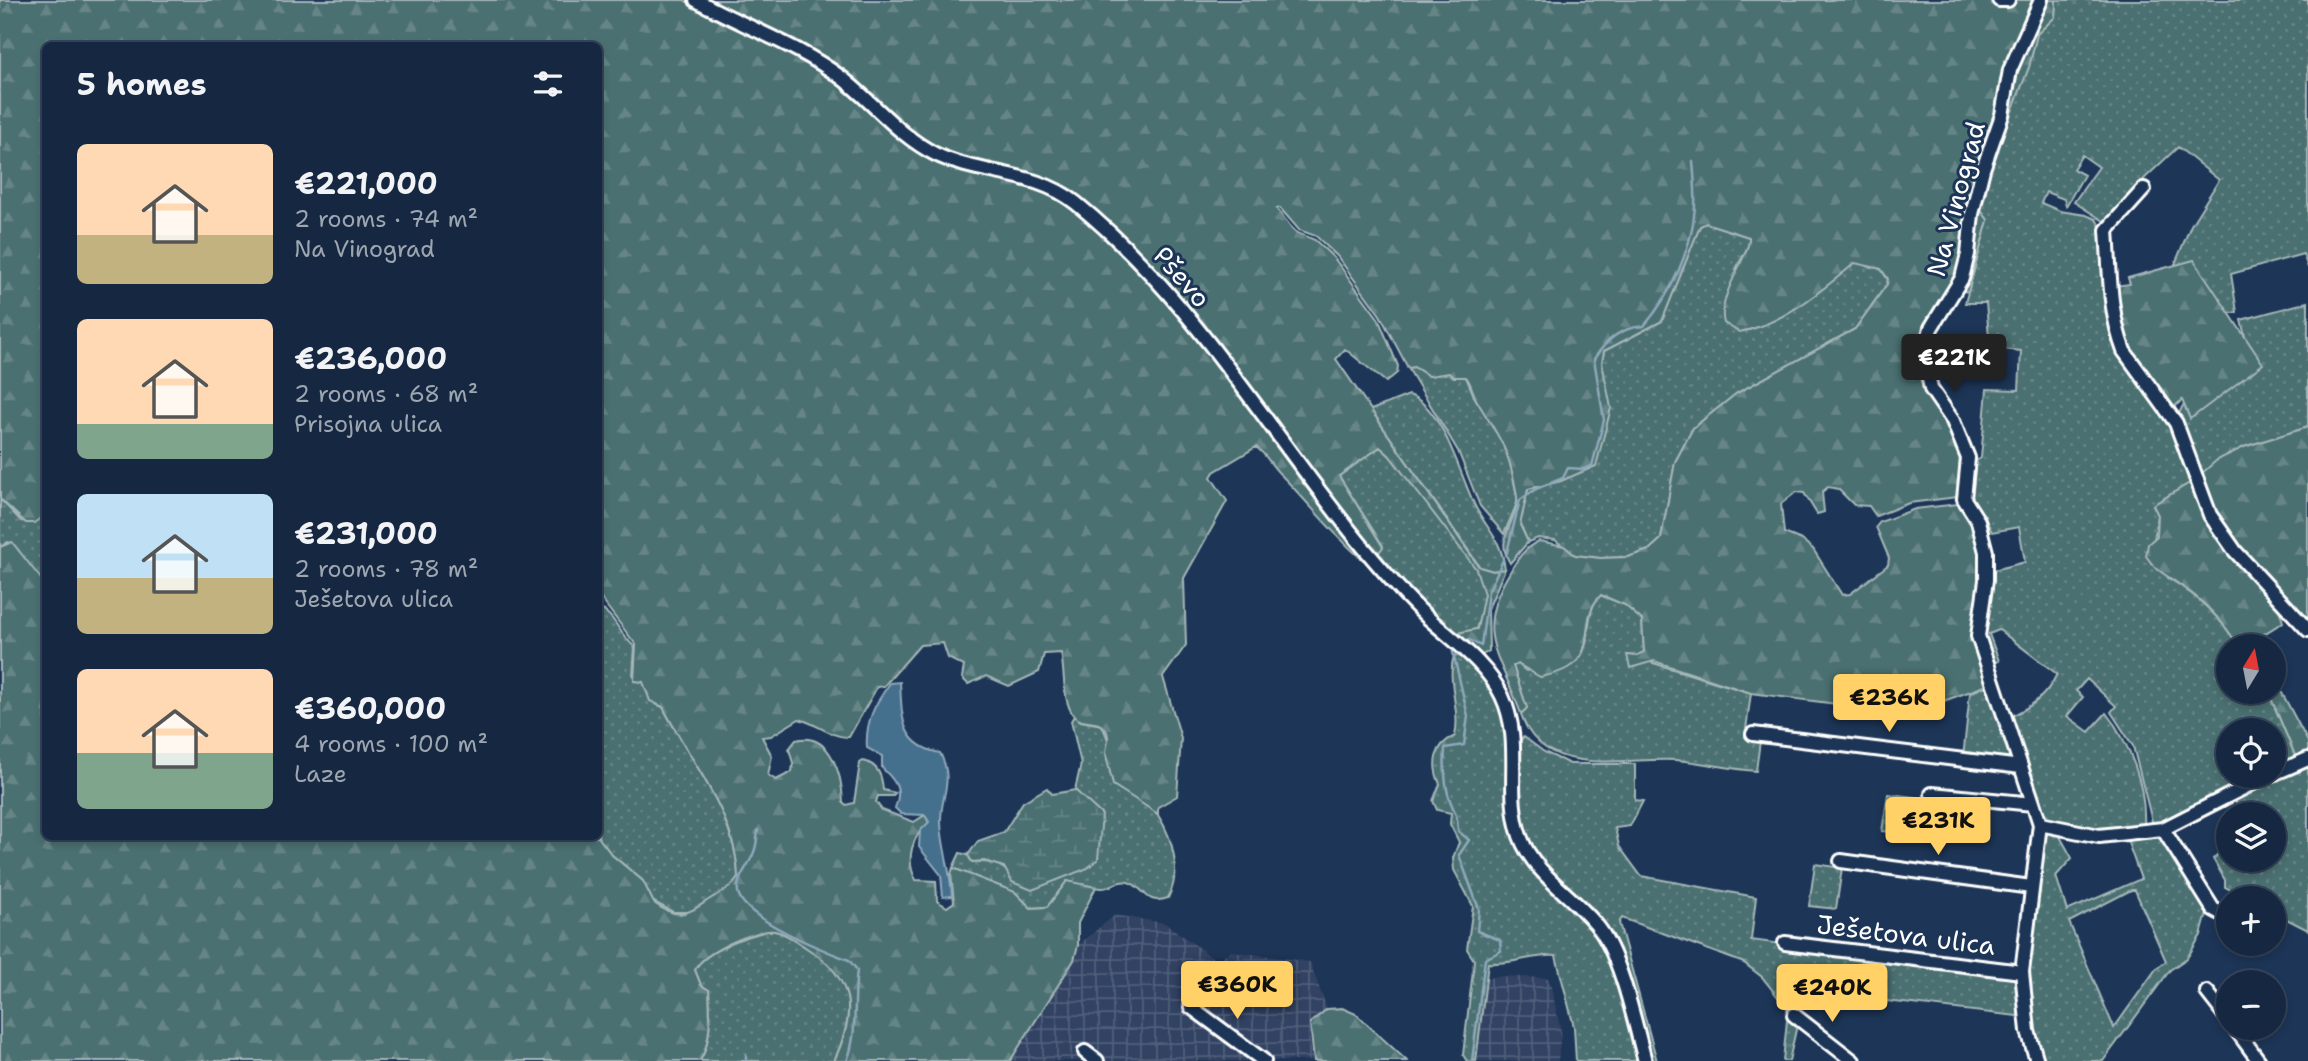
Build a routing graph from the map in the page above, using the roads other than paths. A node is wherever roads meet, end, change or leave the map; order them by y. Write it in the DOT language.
graph roads {
  1 [pos="696,0"];
  2 [pos="1999,0"];
  3 [pos="2008,0"];
  4 [pos="2041,0"];
  5 [pos="2144,189"];
  6 [pos="2308,629"];
  7 [pos="1753,734"];
  8 [pos="2308,759"];
  9 [pos="2021,767"];
  10 [pos="2286,768"];
  11 [pos="2244,788"];
  12 [pos="1932,794"];
  13 [pos="2034,804"];
  14 [pos="2040,824"];
  15 [pos="2163,829"];
  16 [pos="1841,861"];
  17 [pos="2031,887"];
  18 [pos="2216,911"];
  19 [pos="1785,943"];
  20 [pos="2022,972"];
  21 [pos="2207,992"];
  22 [pos="2216,1004"];
  23 [pos="1191,1007"];
  24 [pos="1794,1015"];
  25 [pos="2244,1040"];
  26 [pos="1085,1052"];
  27 [pos="1839,1056"];
  28 [pos="1097,1061"];
  29 [pos="1264,1061"];
  30 [pos="1645,1061"];
  31 [pos="1853,1061"];
  32 [pos="2037,1061"];
  33 [pos="2259,1061"];
  1 -- 30 [label="street, Pševo"];
  2 -- 3 [label="street"];
  4 -- 9 [label="street, Na Vinograd"];
  5 -- 6 [label="street"];
  7 -- 9 [label="street"];
  8 -- 10 [label="street"];
  9 -- 13 [label="street, Na Vinograd"];
  11 -- 15 [label="street"];
  12 -- 13 [label="street"];
  13 -- 14 [label="street, Na Vinograd"];
  14 -- 15 [label="street"];
  14 -- 17 [label="street, Ješetova ulica"];
  15 -- 18 [label="street"];
  16 -- 17 [label="street"];
  17 -- 20 [label="street, Ješetova ulica"];
  19 -- 20 [label="street, Ješetova ulica"];
  20 -- 32 [label="street, Ješetova ulica"];
  21 -- 22 [label="street"];
  23 -- 29 [label="street"];
  24 -- 27 [label="street"];
  25 -- 33 [label="street"];
  26 -- 28 [label="street"];
  27 -- 31 [label="street"];
}
